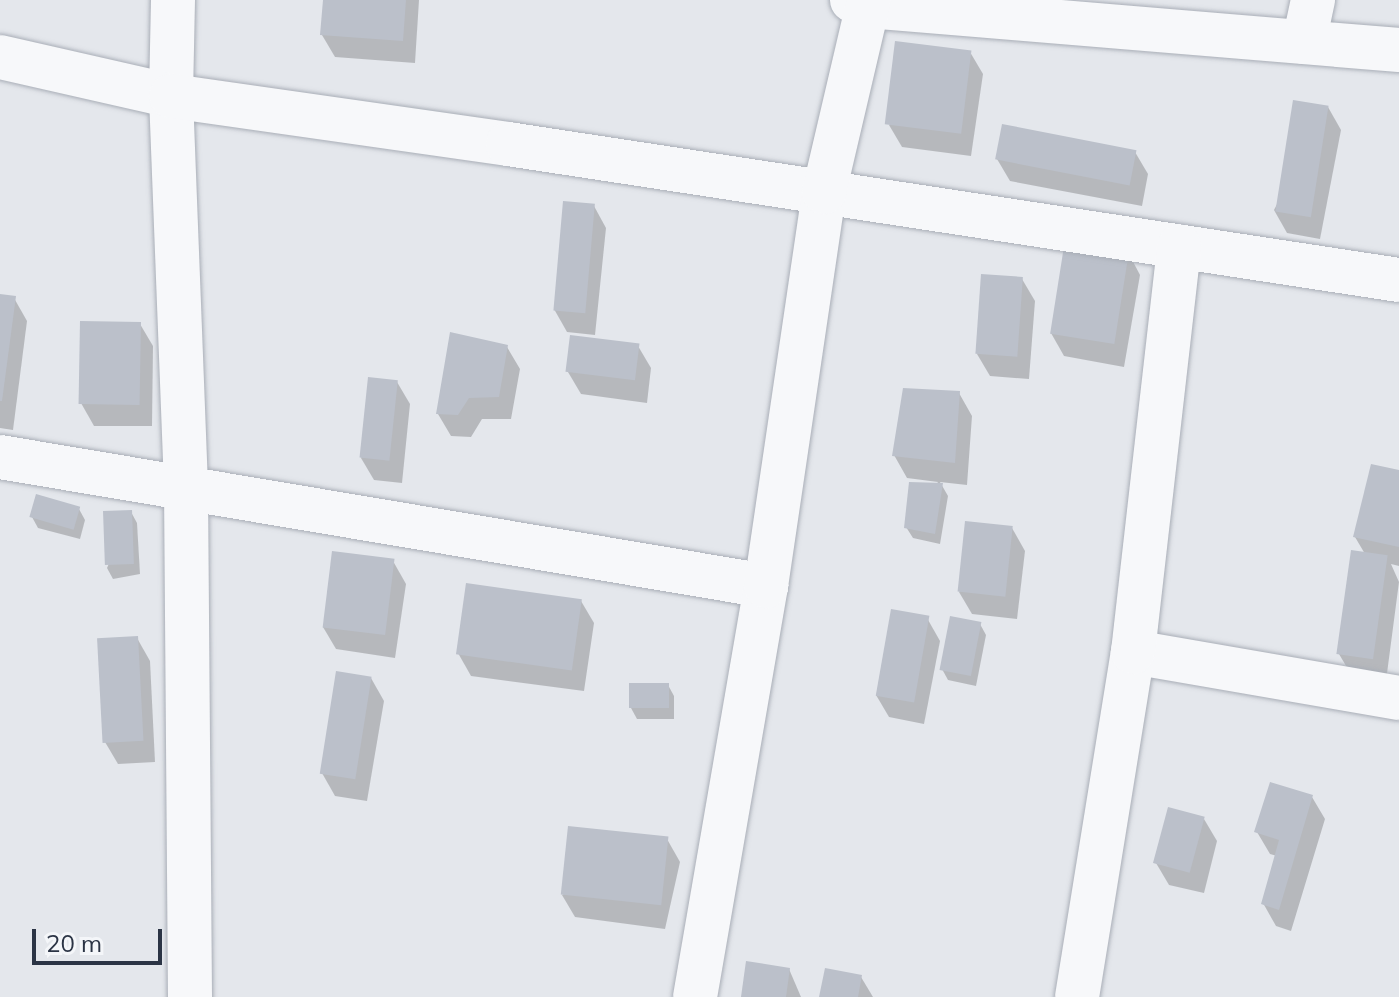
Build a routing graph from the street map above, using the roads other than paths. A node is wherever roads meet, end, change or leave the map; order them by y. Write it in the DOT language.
graph roads {
  1 [pos="173,0"];
  2 [pos="1313,0"];
  3 [pos="863,2"];
  4 [pos="1128,14"];
  5 [pos="1304,42"];
  6 [pos="1399,50"];
  7 [pos="0,57"];
  8 [pos="171,96"];
  9 [pos="824,192"];
  10 [pos="1179,247"];
  11 [pos="1399,280"];
  12 [pos="0,457"];
  13 [pos="186,488"];
  14 [pos="766,586"];
  15 [pos="1133,652"];
  16 [pos="1399,698"];
  17 [pos="190,997"];
  18 [pos="695,997"];
  19 [pos="1077,997"];
  1 -- 8 [label="street"];
  2 -- 5 [label="street"];
  3 -- 4 [label="street"];
  3 -- 9 [label="street"];
  4 -- 5 [label="street"];
  5 -- 6 [label="street"];
  7 -- 8 [label="street"];
  8 -- 9 [label="street"];
  8 -- 13 [label="street"];
  9 -- 10 [label="street"];
  9 -- 14 [label="street"];
  10 -- 11 [label="street"];
  10 -- 15 [label="street"];
  12 -- 13 [label="street"];
  13 -- 14 [label="street"];
  13 -- 17 [label="street"];
  14 -- 18 [label="street"];
  15 -- 16 [label="street"];
  15 -- 19 [label="street"];
}
